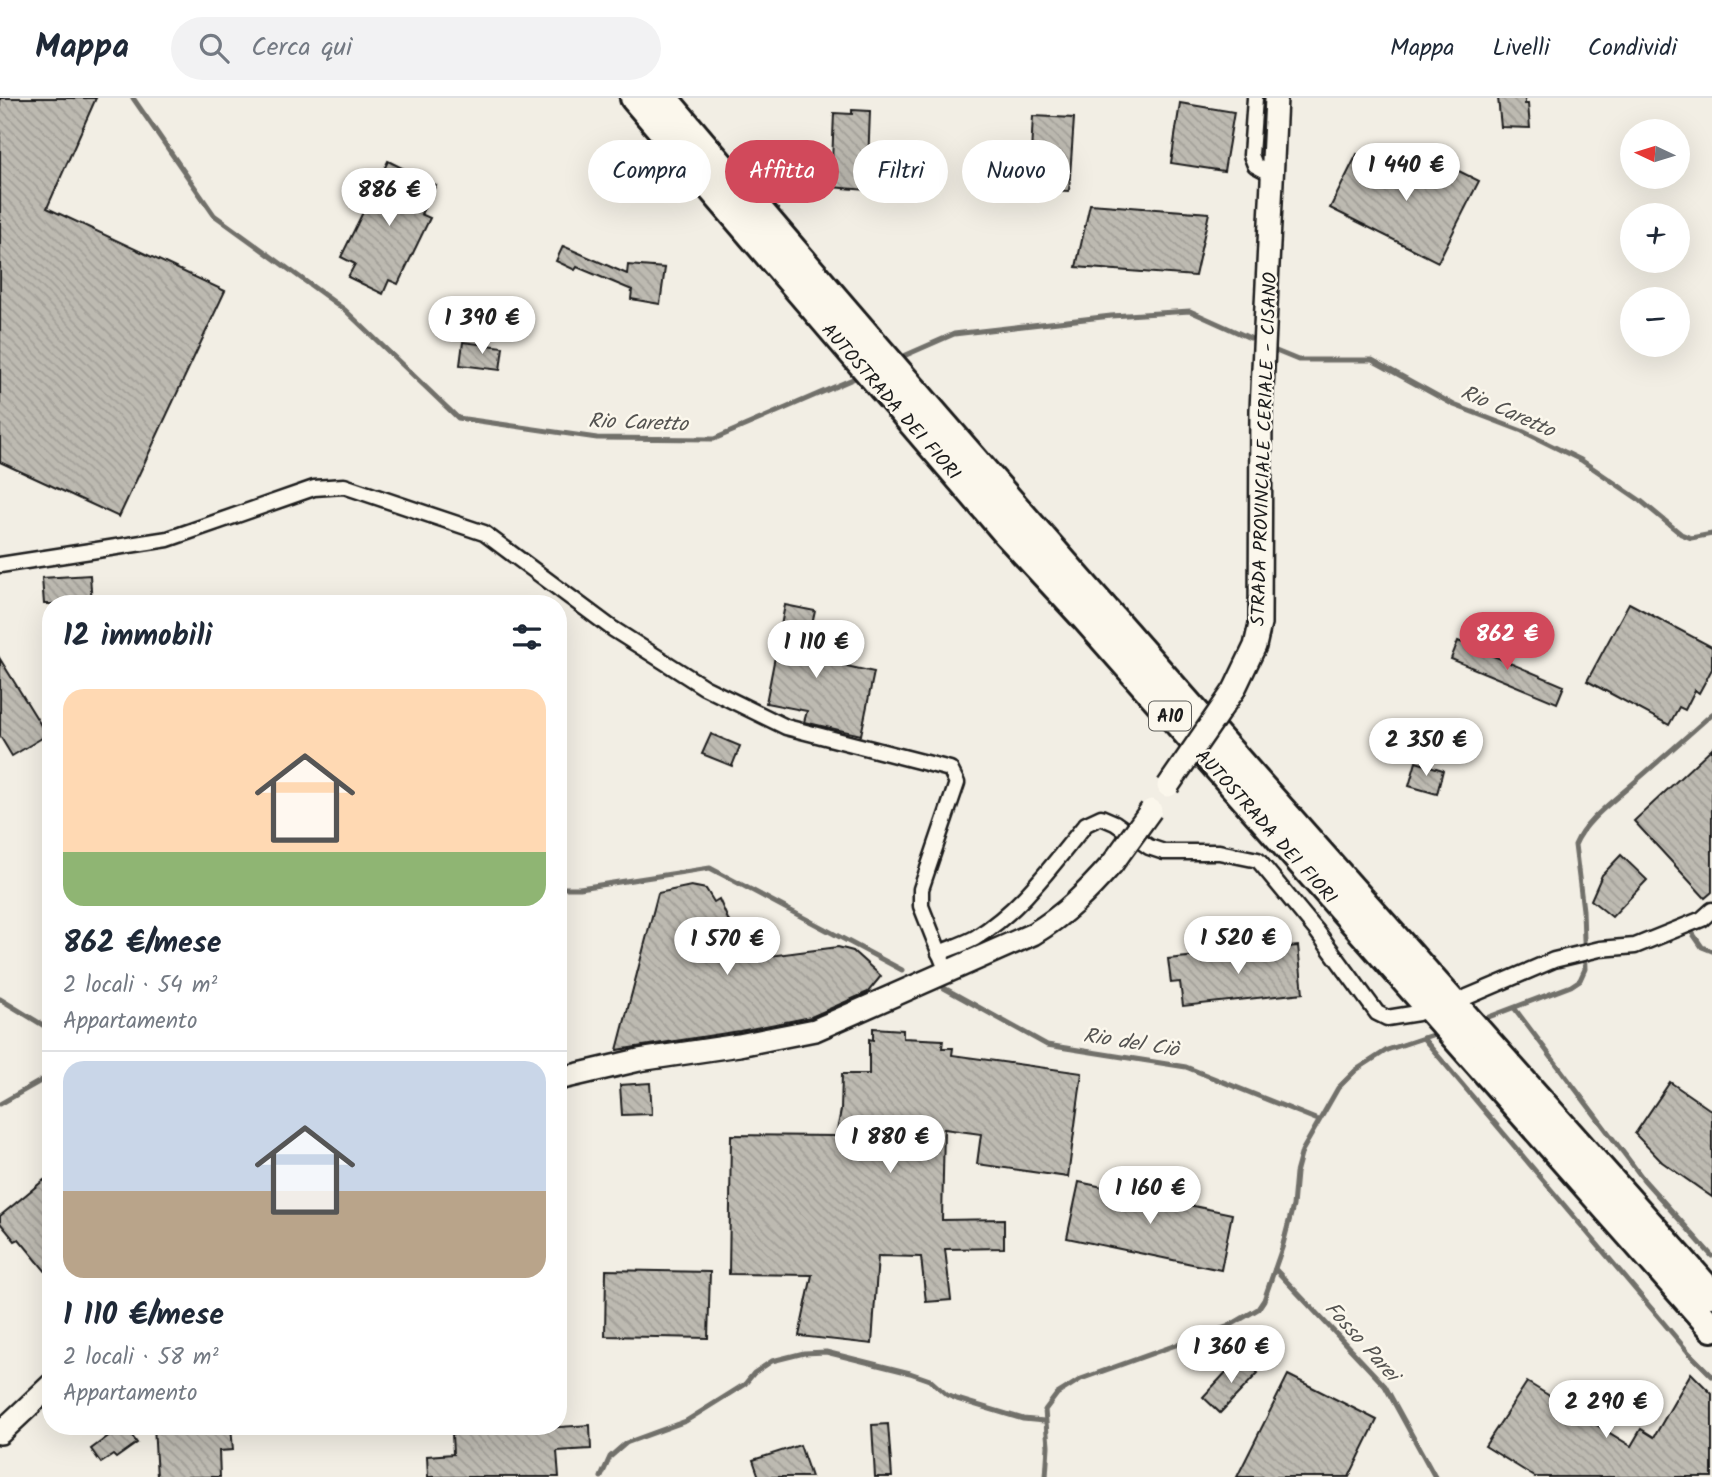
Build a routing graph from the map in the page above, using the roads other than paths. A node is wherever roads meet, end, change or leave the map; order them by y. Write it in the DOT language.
graph roads {
  1 [pos="634,98"];
  2 [pos="664,98"];
  3 [pos="1255,98"];
  4 [pos="1276,98"];
  5 [pos="1272,174"];
  6 [pos="0,565"];
  7 [pos="1712,910"];
  8 [pos="943,963"];
  9 [pos="1467,997"];
  10 [pos="1418,1013"];
  11 [pos="567,1077"];
  12 [pos="1712,1294"];
  13 [pos="1712,1328"];
  14 [pos="42,1393"];
  15 [pos="0,1433"];
  1 -- 13 [label="highway, AUTOSTRADA DEI FIORI / A10"];
  2 -- 12 [label="highway, AUTOSTRADA DEI FIORI / A10"];
  3 -- 5 [label="street"];
  4 -- 5 [label="main road, STRADA PROVINCIALE CERIALE - CISANO"];
  5 -- 8 [label="main road, STRADA PROVINCIALE CERIALE - CISANO, bridge"];
  6 -- 8 [label="street"];
  7 -- 9 [label="street"];
  8 -- 10 [label="street"];
  8 -- 11 [label="main road, STRADA PROVINCIALE CERIALE - CISANO"];
  14 -- 15 [label="main road"];
}
